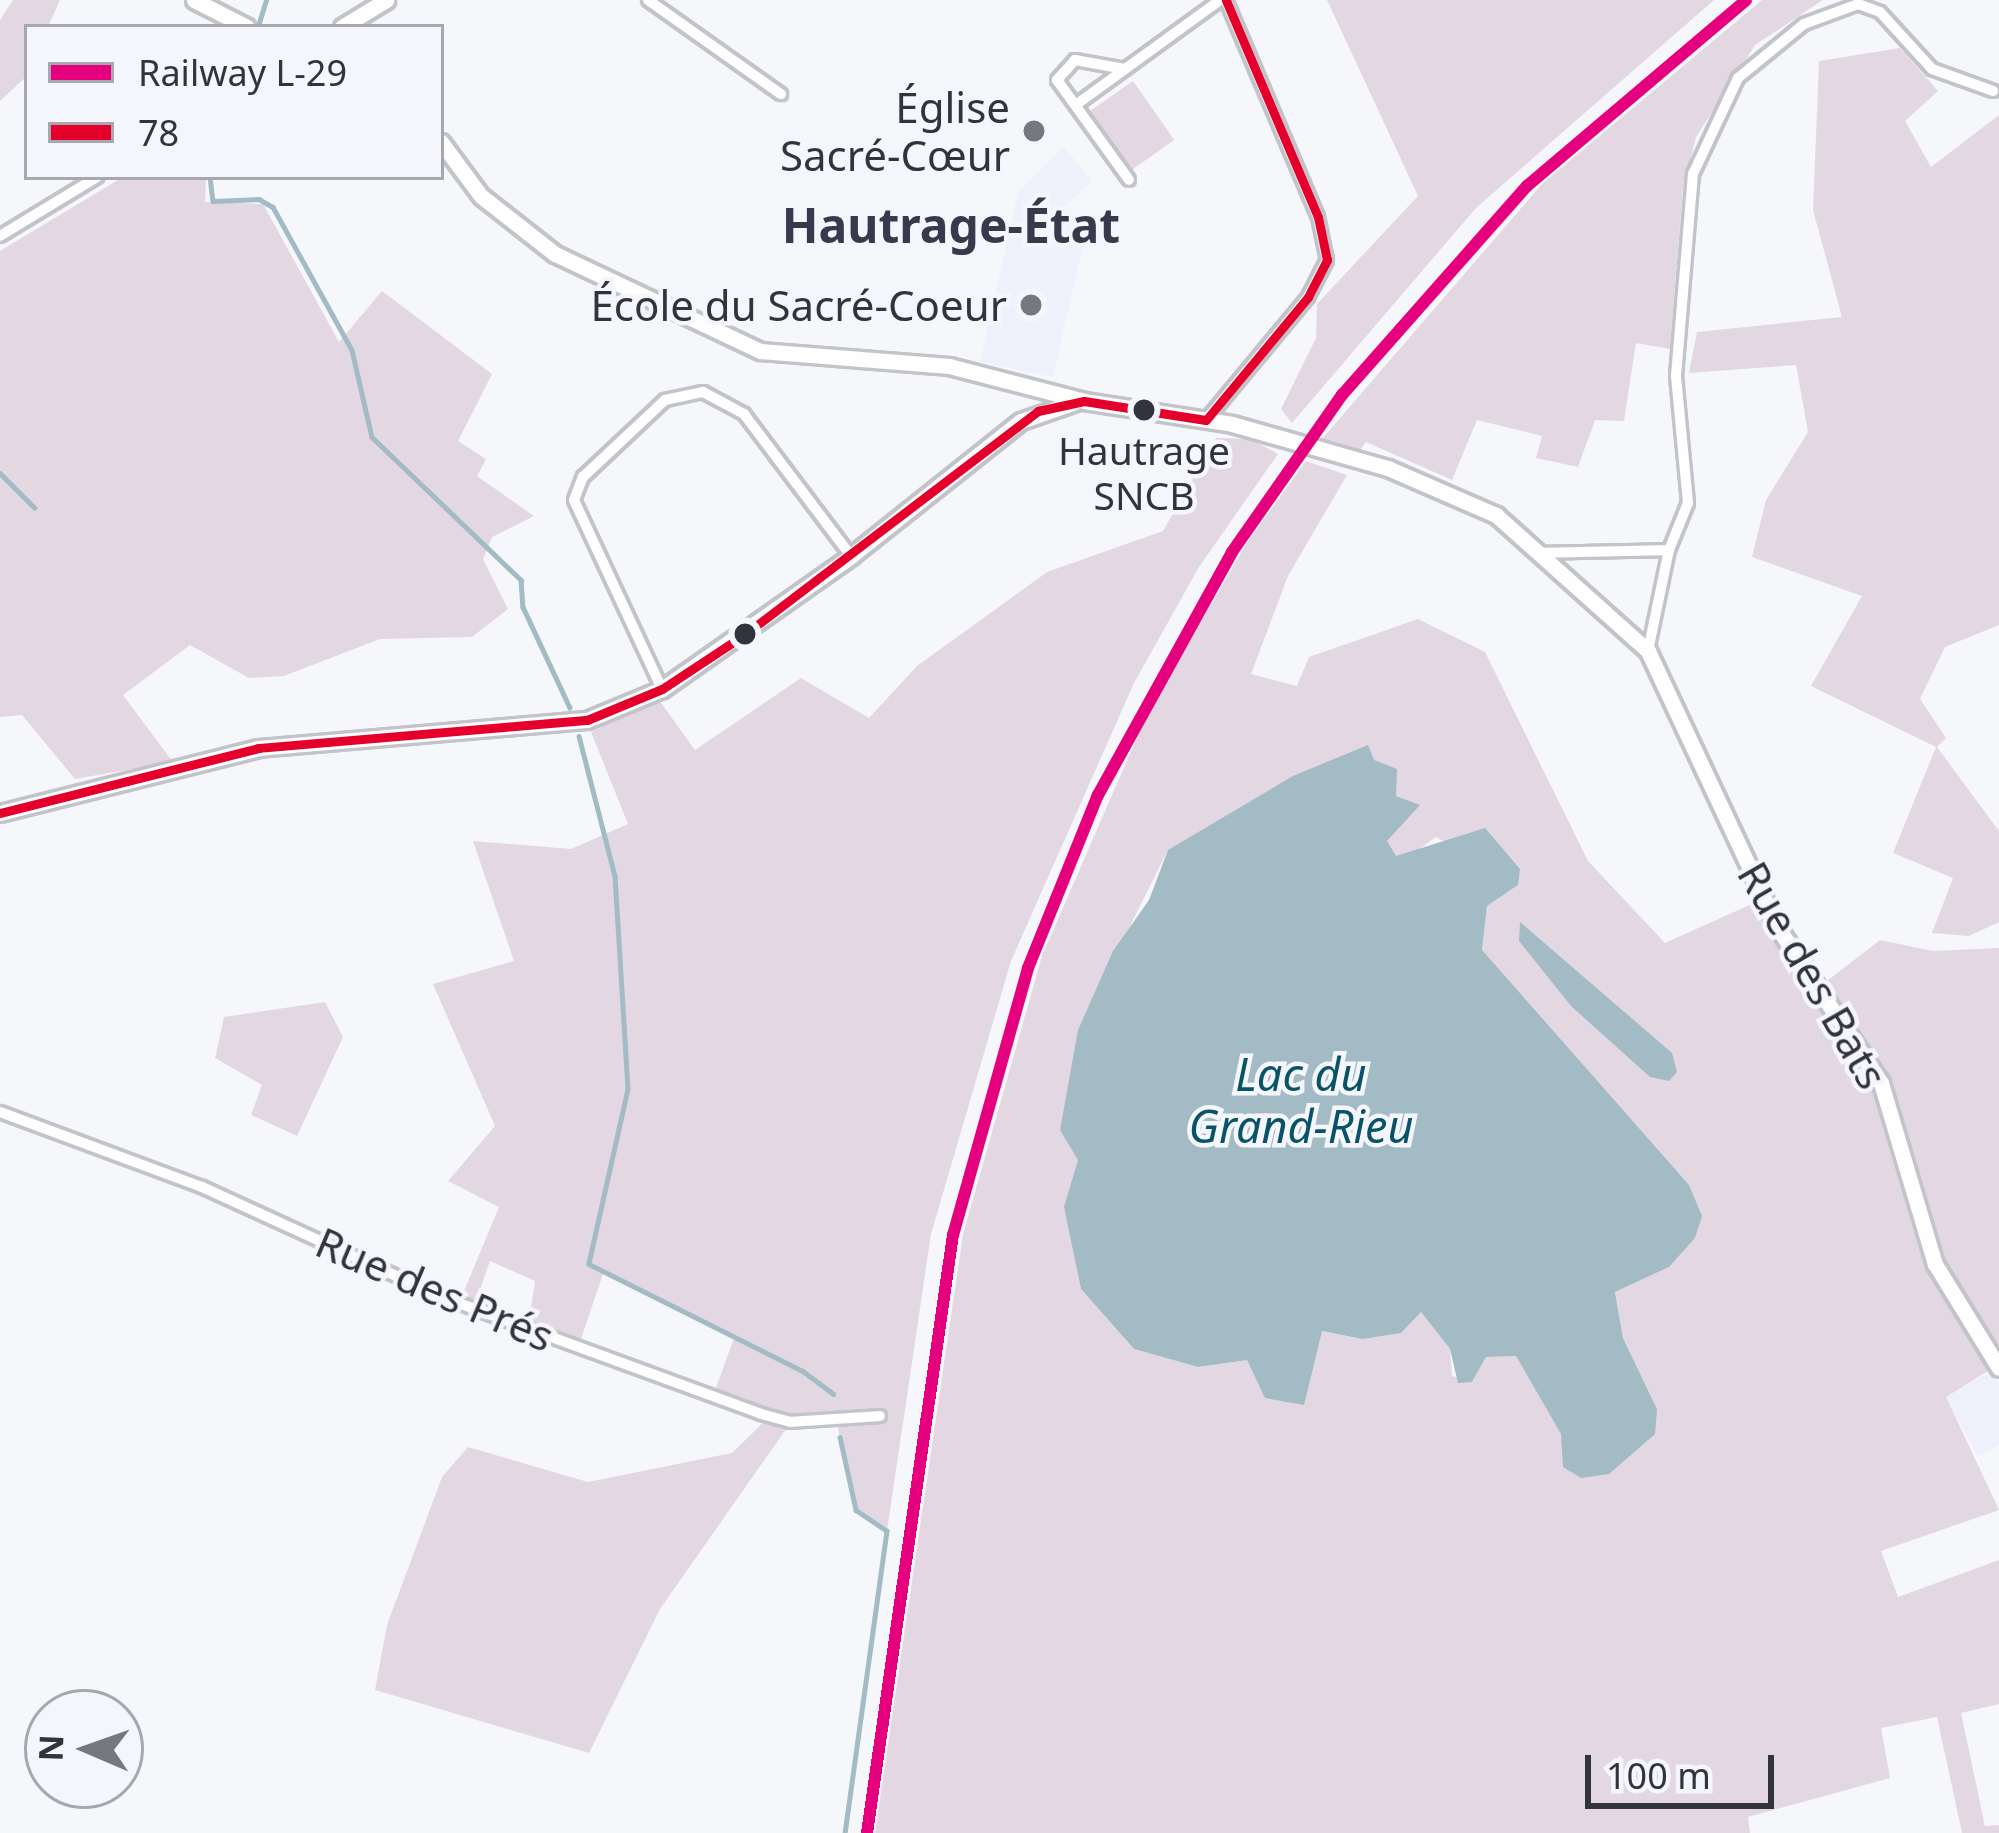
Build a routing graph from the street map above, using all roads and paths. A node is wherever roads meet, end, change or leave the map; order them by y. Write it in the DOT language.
graph roads {
  1 [pos="194,0"];
  2 [pos="386,0"];
  3 [pos="648,0"];
  4 [pos="1223,0"];
  5 [pos="241,24"];
  6 [pos="347,24"];
  7 [pos="1126,69"];
  8 [pos="1993,91"];
  9 [pos="781,94"];
  10 [pos="1077,104"];
  11 [pos="444,146"];
  12 [pos="92,180"];
  13 [pos="1129,180"];
  14 [pos="0,236"];
  15 [pos="1084,401"];
  16 [pos="1207,420"];
  17 [pos="1669,550"];
  18 [pos="1540,553"];
  19 [pos="851,556"];
  20 [pos="1648,651"];
  21 [pos="662,689"];
  22 [pos="0,812"];
  23 [pos="0,1112"];
  24 [pos="1999,1368"];
  25 [pos="880,1416"];
  1 -- 5 [label="street"];
  2 -- 6 [label="street"];
  3 -- 9 [label="street"];
  4 -- 7 [label="street"];
  4 -- 16 [label="street"];
  7 -- 10 [label="street"];
  7 -- 10 [label="street"];
  8 -- 17 [label="street"];
  10 -- 13 [label="street"];
  11 -- 15 [label="street, Rue des Bats"];
  12 -- 14 [label="street"];
  15 -- 16 [label="street, Rue des Bats"];
  15 -- 19 [label="street"];
  16 -- 18 [label="street, Rue des Bats"];
  17 -- 18 [label="street"];
  17 -- 20 [label="street"];
  18 -- 20 [label="street, Rue des Bats"];
  19 -- 21 [label="street"];
  19 -- 21 [label="street"];
  20 -- 24 [label="street, Rue des Bats"];
  21 -- 22 [label="street"];
  23 -- 25 [label="street, Rue des Prés"];
}
